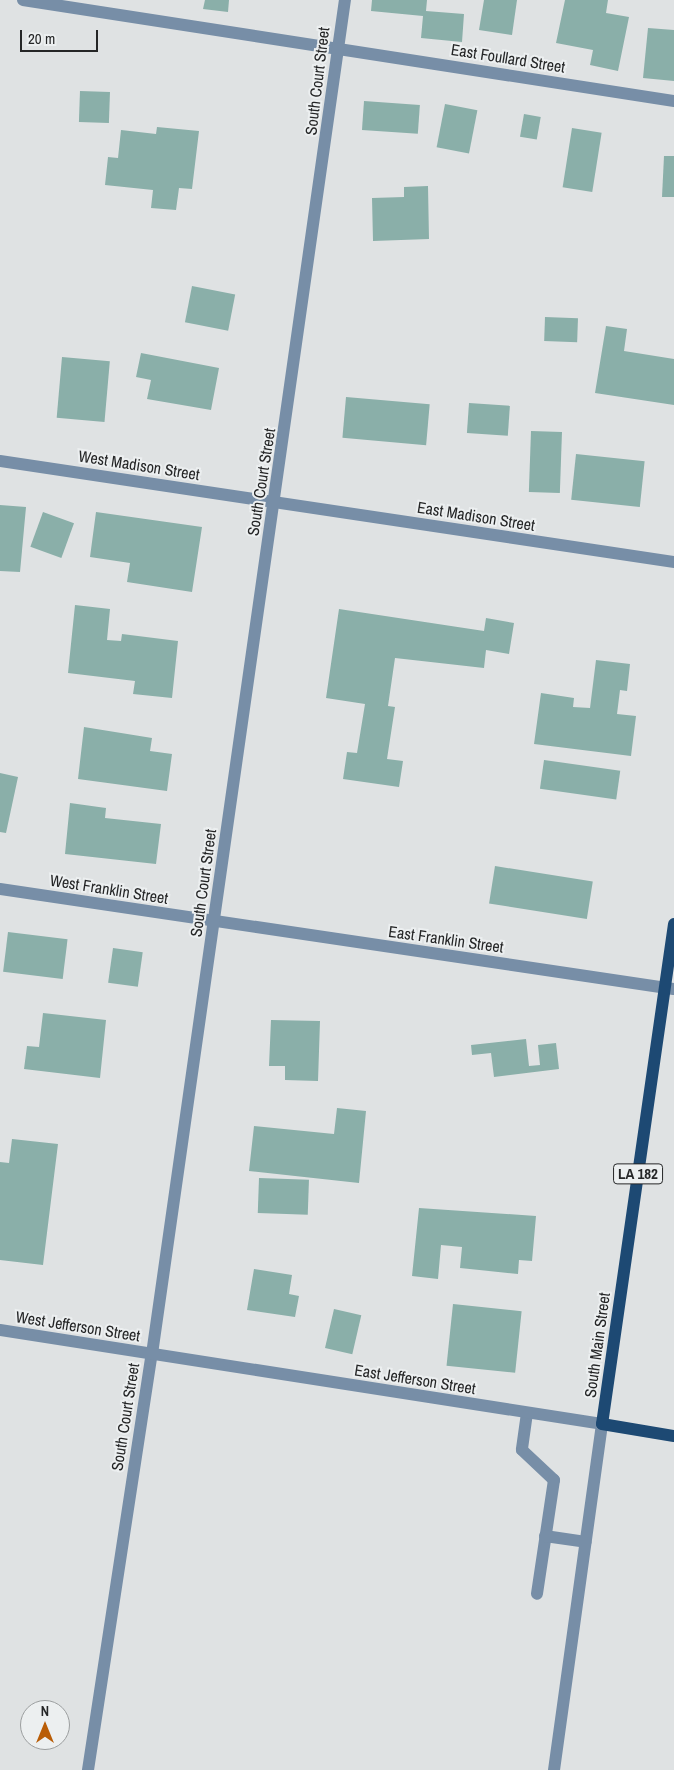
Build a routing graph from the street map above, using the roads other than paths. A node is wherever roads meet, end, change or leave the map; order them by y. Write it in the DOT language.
graph roads {
  1 [pos="23,0"];
  2 [pos="345,0"];
  3 [pos="337,48"];
  4 [pos="674,101"];
  5 [pos="0,461"];
  6 [pos="274,502"];
  7 [pos="674,562"];
  8 [pos="0,889"];
  9 [pos="214,922"];
  10 [pos="674,924"];
  11 [pos="673,940"];
  12 [pos="669,988"];
  13 [pos="0,1330"];
  14 [pos="152,1354"];
  15 [pos="527,1413"];
  16 [pos="602,1424"];
  17 [pos="674,1436"];
  18 [pos="546,1536"];
  19 [pos="586,1542"];
  20 [pos="537,1594"];
  21 [pos="88,1770"];
  22 [pos="554,1770"];
  1 -- 3 [label="street, East Foullard Street"];
  2 -- 3 [label="street, South Court Street"];
  3 -- 4 [label="street, East Foullard Street"];
  3 -- 6 [label="street, South Court Street"];
  5 -- 6 [label="street, West Madison Street"];
  6 -- 7 [label="street, East Madison Street"];
  6 -- 9 [label="street, South Court Street"];
  8 -- 9 [label="street, West Franklin Street"];
  9 -- 12 [label="street, East Franklin Street"];
  9 -- 14 [label="street, South Court Street"];
  10 -- 11 [label="main road, South Main Street / LA 182"];
  11 -- 12 [label="main road, South Main Street / LA 182"];
  12 -- 16 [label="main road, South Main Street / LA 182"];
  13 -- 14 [label="street, West Jefferson Street"];
  14 -- 15 [label="street, East Jefferson Street"];
  14 -- 21 [label="street, South Court Street"];
  15 -- 16 [label="street, East Jefferson Street"];
  15 -- 18 [label="street"];
  16 -- 17 [label="main road, East Jefferson Street"];
  16 -- 19 [label="street, South Main Street"];
  18 -- 19 [label="street"];
  18 -- 20 [label="street"];
  19 -- 22 [label="street, South Main Street"];
}
